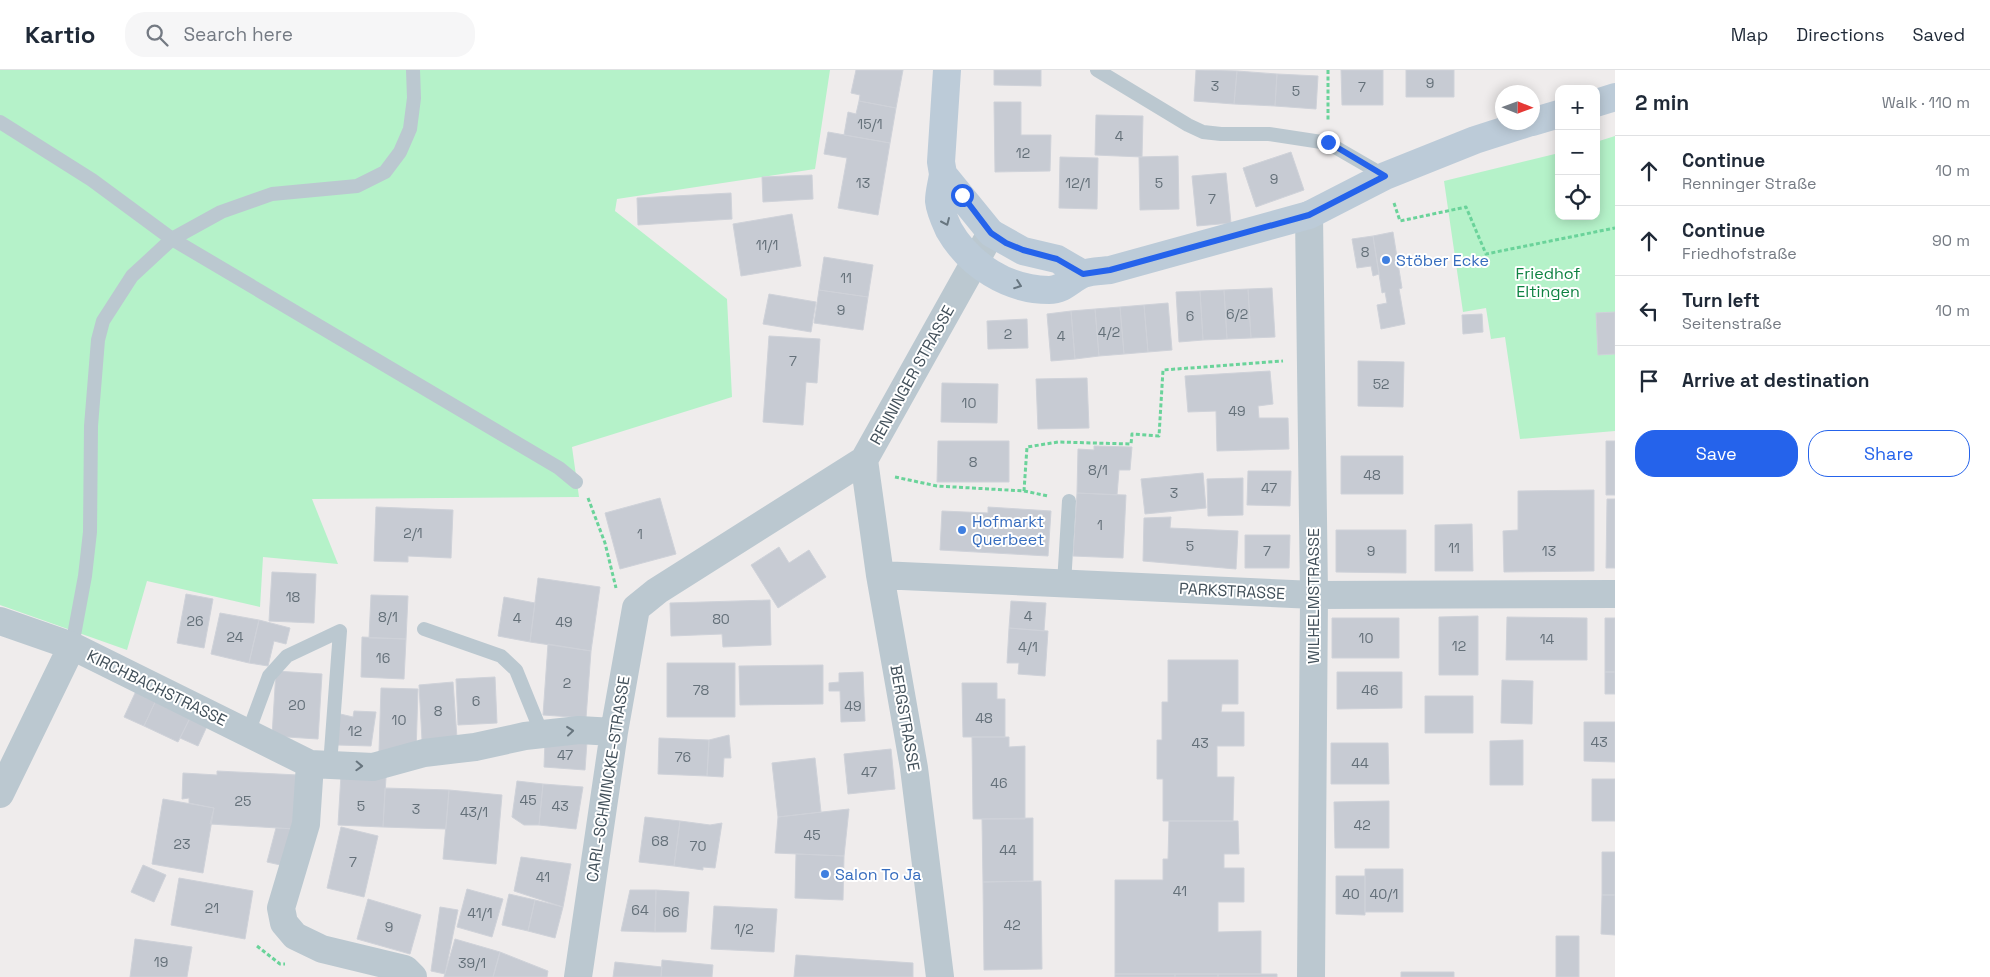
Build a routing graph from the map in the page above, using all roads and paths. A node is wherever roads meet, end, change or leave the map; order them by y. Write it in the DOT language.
graph roads {
  1 [pos="414,70"];
  2 [pos="947,70"];
  3 [pos="1097,70"];
  4 [pos="1328,70"];
  5 [pos="1615,97"];
  6 [pos="1600,102"];
  7 [pos="1555,115"];
  8 [pos="1540,120"];
  9 [pos="0,122"];
  10 [pos="1506,130"];
  11 [pos="1328,142"];
  12 [pos="943,174"];
  13 [pos="1385,176"];
  14 [pos="1309,215"];
  15 [pos="1615,228"];
  16 [pos="991,233"];
  17 [pos="172,239"];
  18 [pos="975,262"];
  19 [pos="1083,274"];
  20 [pos="1311,359"];
  21 [pos="865,466"];
  22 [pos="576,482"];
  23 [pos="1069,501"];
  24 [pos="880,575"];
  25 [pos="1064,584"];
  26 [pos="1615,594"];
  27 [pos="1314,595"];
  28 [pos="646,599"];
  29 [pos="0,621"];
  30 [pos="424,629"];
  31 [pos="72,646"];
  32 [pos="614,732"];
  33 [pos="248,733"];
  34 [pos="542,734"];
  35 [pos="320,765"];
  36 [pos="0,794"];
  37 [pos="257,946"];
  38 [pos="280,964"];
  39 [pos="413,977"];
  40 [pos="578,977"];
  41 [pos="940,977"];
  42 [pos="1311,977"];
  1 -- 17 [label="lane"];
  2 -- 12 [label="street"];
  3 -- 11 [label="lane"];
  4 -- 11 [label="path"];
  5 -- 6 [label="street"];
  7 -- 8 [label="street"];
  9 -- 17 [label="lane"];
  10 -- 13 [label="street"];
  11 -- 13 [label="lane"];
  12 -- 16 [label="street"];
  12 -- 18 [label="street, one-way"];
  13 -- 14 [label="street"];
  13 -- 15 [label="path"];
  14 -- 19 [label="street"];
  14 -- 20 [label="street, WILHELMSTRASSE"];
  16 -- 18 [label="street, RENNINGER STRASSE"];
  16 -- 19 [label="street"];
  17 -- 22 [label="lane"];
  17 -- 31 [label="lane"];
  18 -- 19 [label="street, one-way"];
  18 -- 21 [label="street, RENNINGER STRASSE"];
  20 -- 21 [label="path"];
  20 -- 27 [label="street, WILHELMSTRASSE"];
  21 -- 24 [label="street, BERGSTRASSE"];
  21 -- 28 [label="street, RENNINGER STRASSE"];
  22 -- 28 [label="path"];
  23 -- 25 [label="lane"];
  24 -- 25 [label="street, PARKSTRASSE"];
  24 -- 41 [label="street, BERGSTRASSE"];
  25 -- 27 [label="street, PARKSTRASSE"];
  26 -- 27 [label="street, PARKSTRASSE"];
  27 -- 42 [label="street, WILHELMSTRASSE"];
  28 -- 32 [label="street, CARL-SCHMINCKE-STRASSE"];
  29 -- 31 [label="street, KIRCHBACHSTRASSE"];
  30 -- 34 [label="lane"];
  31 -- 33 [label="street, KIRCHBACHSTRASSE"];
  31 -- 36 [label="street"];
  34 -- 32 [label="street, KIRCHBACHSTRASSE, one-way"];
  32 -- 40 [label="street, CARL-SCHMINCKE-STRASSE"];
  33 -- 35 [label="street, KIRCHBACHSTRASSE"];
  33 -- 35 [label="lane"];
  35 -- 34 [label="street, KIRCHBACHSTRASSE, one-way"];
  35 -- 39 [label="street"];
  37 -- 38 [label="path"];
}
